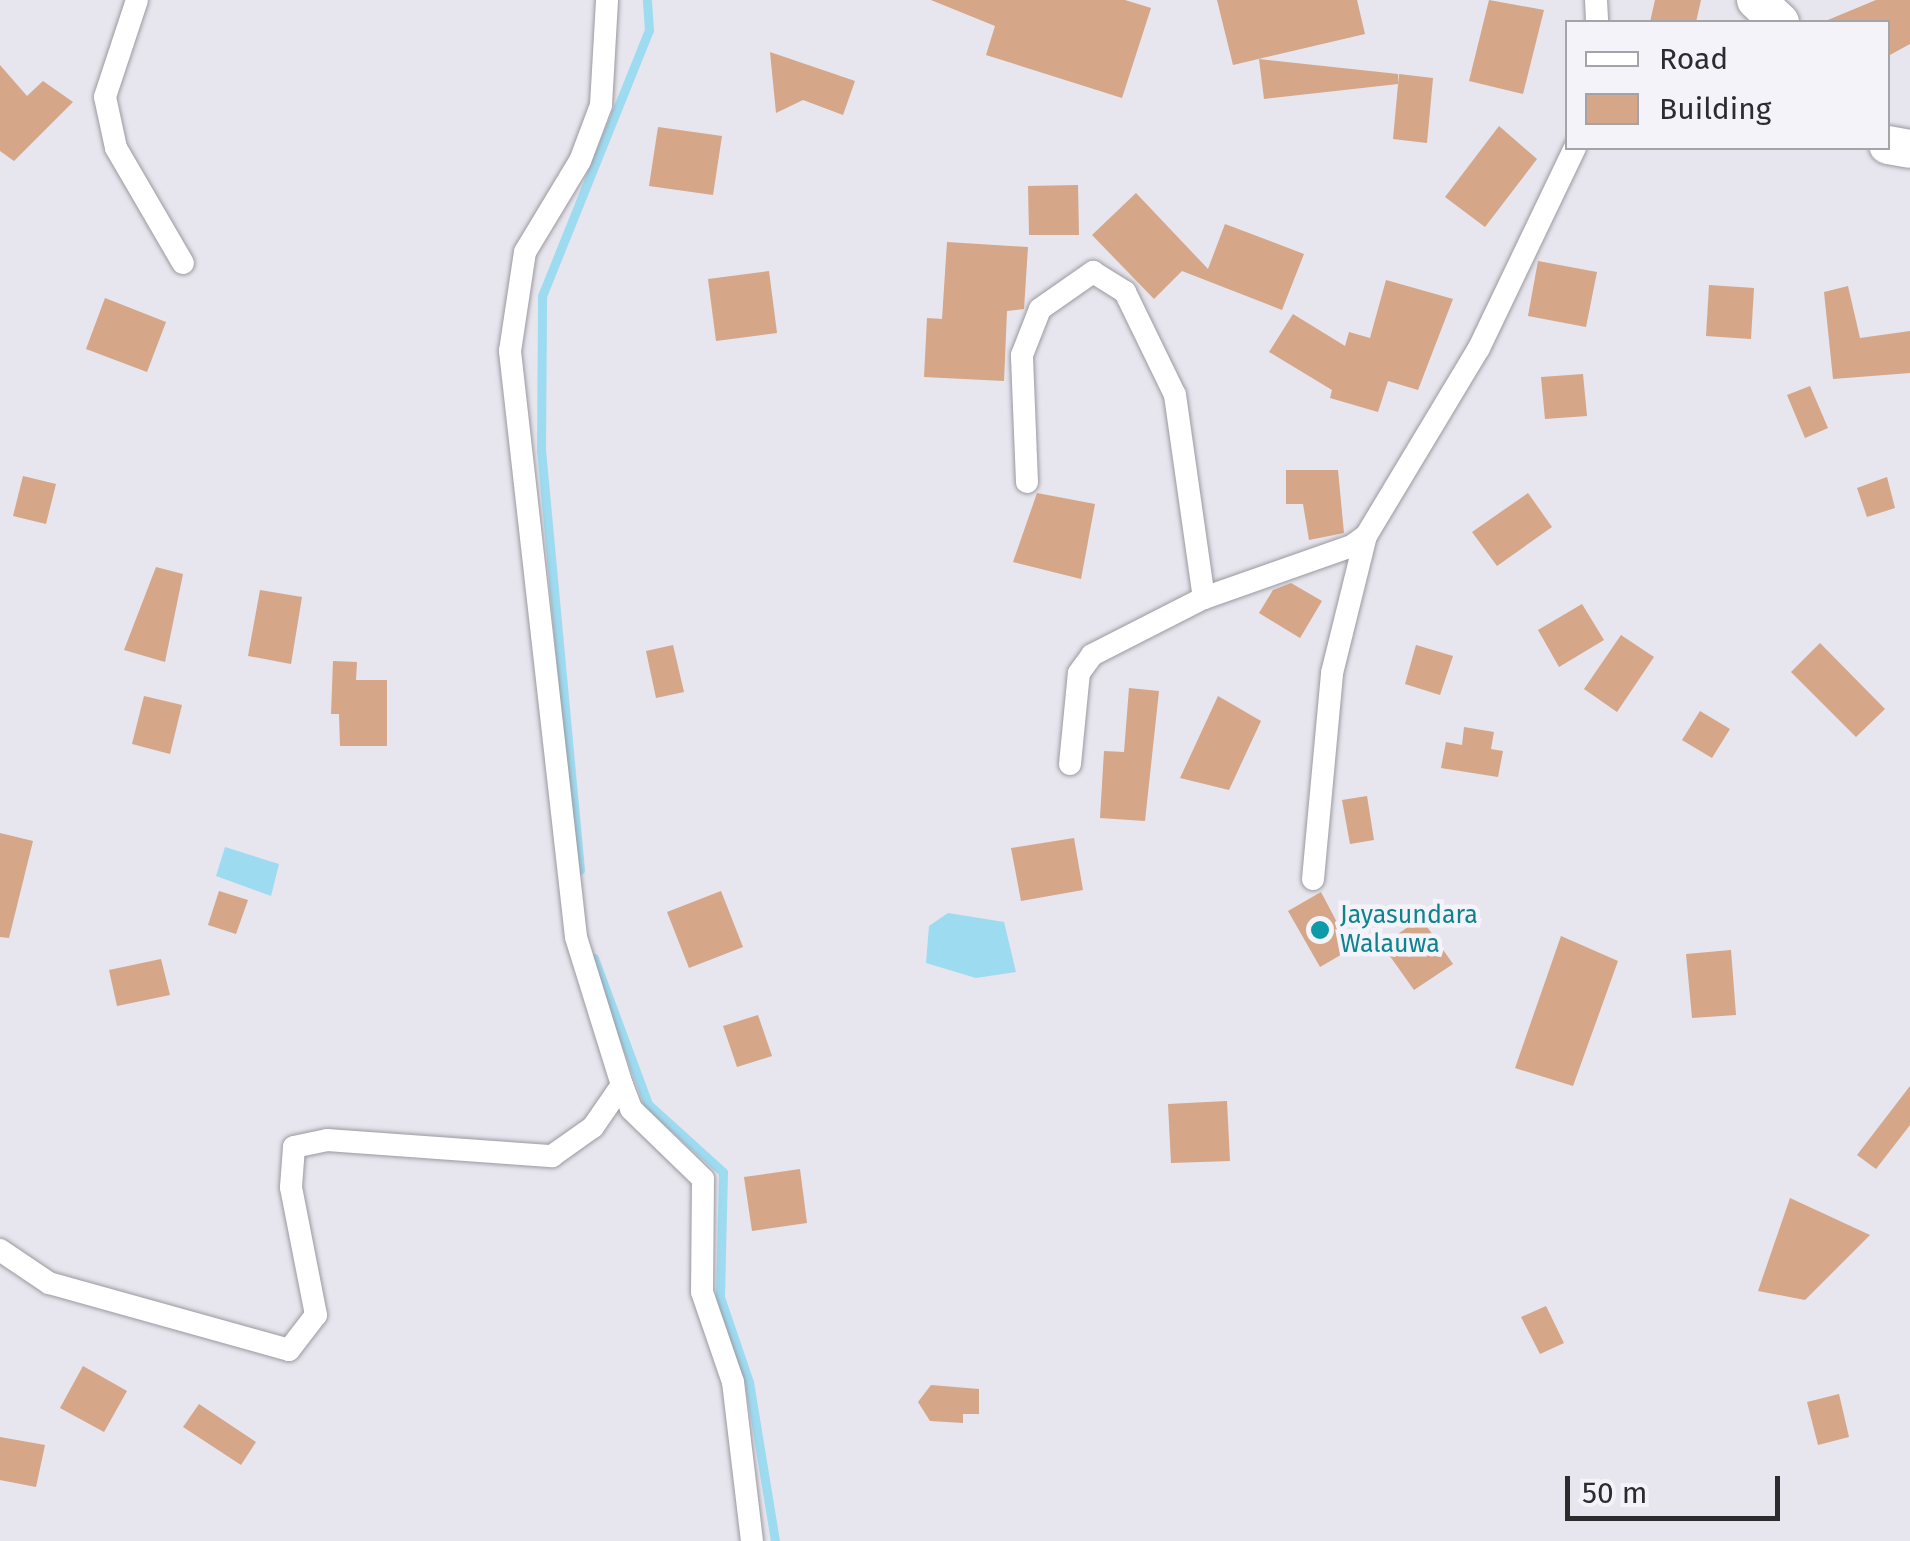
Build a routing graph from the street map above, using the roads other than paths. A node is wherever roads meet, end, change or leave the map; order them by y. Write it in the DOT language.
graph roads {
  1 [pos="138,0"];
  2 [pos="607,0"];
  3 [pos="1756,0"];
  4 [pos="1778,20"];
  5 [pos="1574,150"];
  6 [pos="184,263"];
  7 [pos="1027,482"];
  8 [pos="1366,536"];
  9 [pos="1204,598"];
  10 [pos="1070,764"];
  11 [pos="1313,879"];
  12 [pos="622,1085"];
  13 [pos="0,1250"];
  14 [pos="752,1541"];
  1 -- 6 [label="street"];
  2 -- 12 [label="street"];
  3 -- 4 [label="main road"];
  5 -- 8 [label="street"];
  7 -- 9 [label="street"];
  8 -- 9 [label="street"];
  8 -- 11 [label="street"];
  9 -- 10 [label="street"];
  12 -- 13 [label="street"];
  12 -- 14 [label="street"];
}
